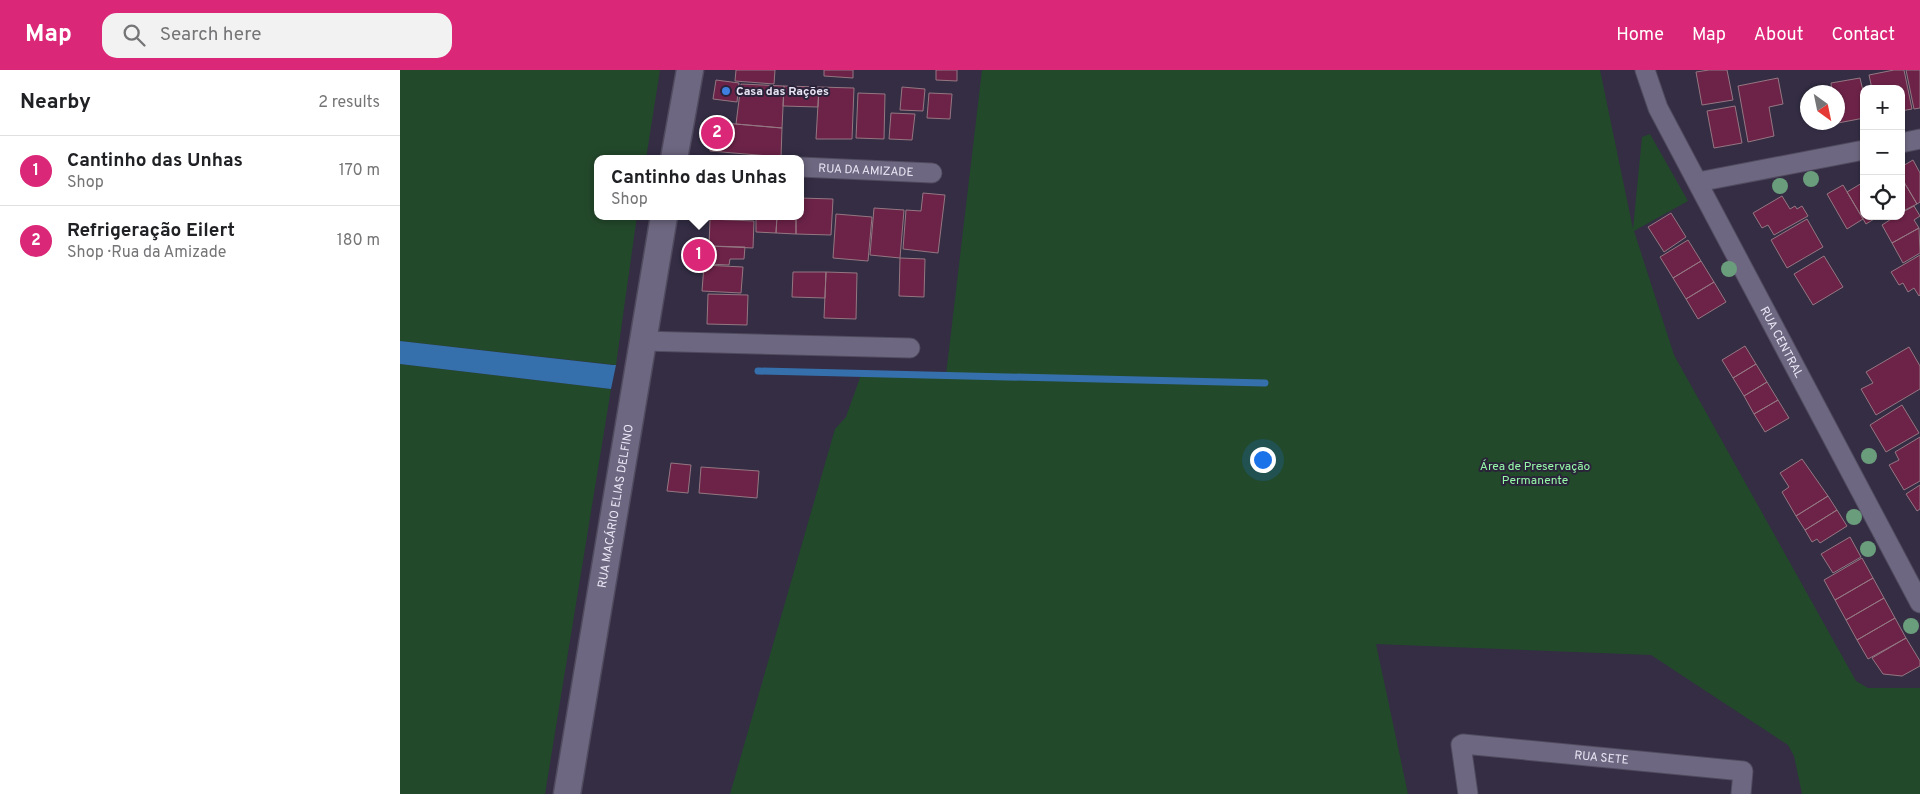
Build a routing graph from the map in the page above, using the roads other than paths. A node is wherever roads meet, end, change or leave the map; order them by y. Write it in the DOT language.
graph roads {
  1 [pos="690,70"];
  2 [pos="1647,75"];
  3 [pos="1860,151"];
  4 [pos="675,155"];
  5 [pos="804,167"];
  6 [pos="932,172"];
  7 [pos="1698,182"];
  8 [pos="663,220"];
  9 [pos="642,341"];
  10 [pos="910,348"];
  11 [pos="1920,602"];
  12 [pos="567,794"];
  13 [pos="1468,794"];
  14 [pos="1741,794"];
  1 -- 4 [label="main road"];
  2 -- 7 [label="street, RUA CENTRAL"];
  3 -- 7 [label="street"];
  5 -- 6 [label="street, RUA DA AMIZADE"];
  7 -- 11 [label="street, RUA CENTRAL"];
  8 -- 9 [label="main road, RUA MACÁRIO ELIAS DELFINO"];
  9 -- 10 [label="street"];
  9 -- 12 [label="main road, RUA MACÁRIO ELIAS DELFINO"];
  13 -- 14 [label="street, RUA SETE"];
}
